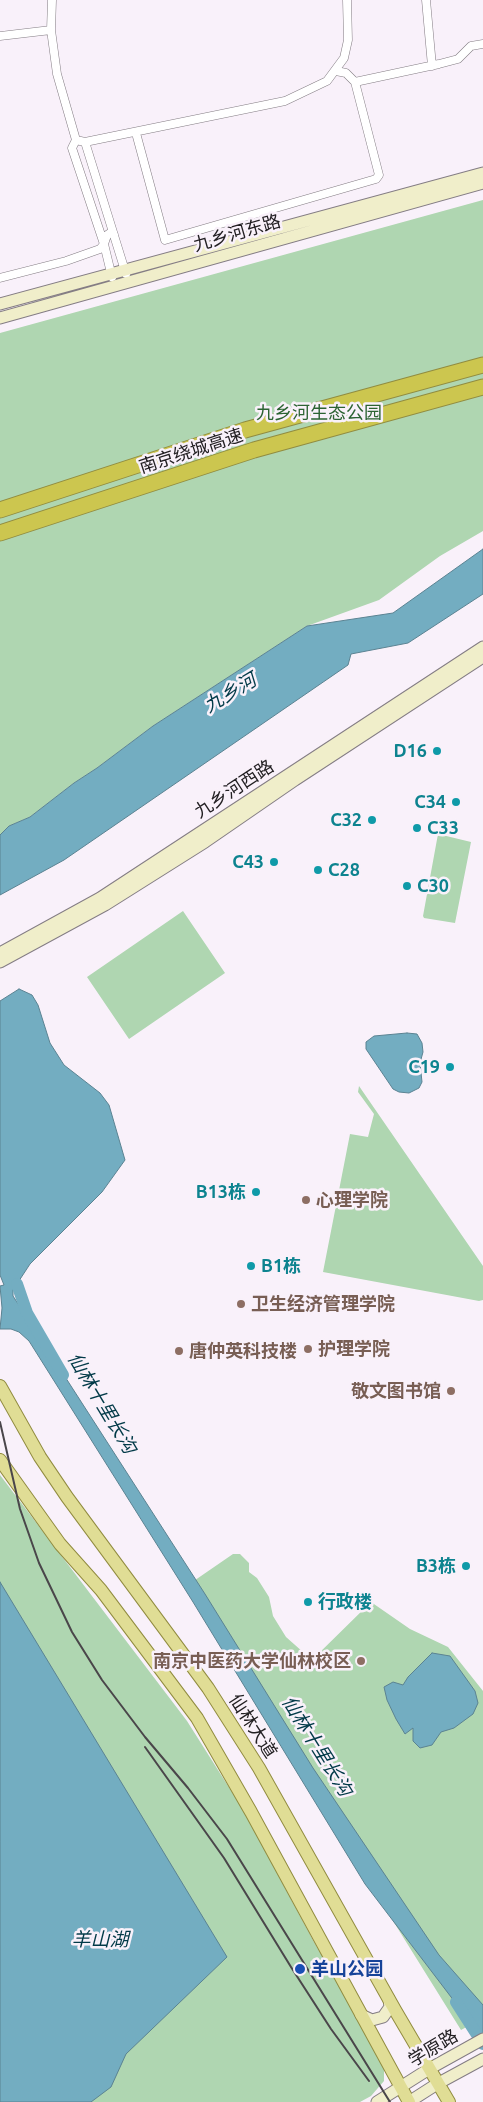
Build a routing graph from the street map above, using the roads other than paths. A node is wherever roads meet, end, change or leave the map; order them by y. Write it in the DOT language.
graph roads {
  1 [pos="52,0"];
  2 [pos="347,0"];
  3 [pos="426,0"];
  4 [pos="51,30"];
  5 [pos="0,36"];
  6 [pos="483,44"];
  7 [pos="432,66"];
  8 [pos="336,71"];
  9 [pos="355,82"];
  10 [pos="136,133"];
  11 [pos="76,140"];
  12 [pos="85,142"];
  13 [pos="483,173"];
  14 [pos="483,183"];
  15 [pos="114,235"];
  16 [pos="104,244"];
  17 [pos="127,277"];
  18 [pos="0,278"];
  19 [pos="113,281"];
  20 [pos="0,304"];
  21 [pos="0,318"];
  22 [pos="483,365"];
  23 [pos="483,387"];
  24 [pos="0,510"];
  25 [pos="0,533"];
  26 [pos="483,647"];
  27 [pos="483,657"];
  28 [pos="0,953"];
  29 [pos="0,962"];
  30 [pos="0,1386"];
  31 [pos="0,1460"];
  32 [pos="389,1999"];
  33 [pos="361,2015"];
  34 [pos="483,2039"];
  35 [pos="479,2061"];
  36 [pos="429,2069"];
  37 [pos="437,2084"];
  38 [pos="401,2088"];
  39 [pos="377,2102"];
  40 [pos="409,2102"];
  41 [pos="449,2102"];
  1 -- 4 [label="street"];
  2 -- 8 [label="street"];
  3 -- 7 [label="street"];
  4 -- 5 [label="street"];
  4 -- 11 [label="street"];
  6 -- 7 [label="street"];
  7 -- 9 [label="street"];
  8 -- 9 [label="street"];
  8 -- 10 [label="street"];
  9 -- 10 [label="street"];
  10 -- 12 [label="street"];
  11 -- 12 [label="street"];
  11 -- 16 [label="street"];
  12 -- 15 [label="street"];
  13 -- 17 [label="main road, 九乡河东路"];
  14 -- 17 [label="main road, 九乡河东路"];
  15 -- 16 [label="street"];
  15 -- 17 [label="street"];
  16 -- 18 [label="street"];
  16 -- 19 [label="street"];
  17 -- 19 [label="main road, 九乡河东路"];
  19 -- 20 [label="main road, 九乡河东路"];
  19 -- 21 [label="main road, 九乡河东路"];
  22 -- 24 [label="highway, 南京绕城高速"];
  23 -- 25 [label="highway, 南京绕城高速"];
  26 -- 28 [label="main road, 九乡河西路"];
  27 -- 29 [label="main road, 九乡河西路"];
  30 -- 32 [label="main road, 仙林大道"];
  31 -- 33 [label="main road"];
  32 -- 33 [label="main road"];
  32 -- 36 [label="main road, 仙林大道"];
  33 -- 38 [label="main road"];
  34 -- 36 [label="main road, 学原路"];
  35 -- 37 [label="main road, 学原路"];
  36 -- 37 [label="main road, 仙林大道"];
  36 -- 38 [label="main road, 学原路"];
  37 -- 40 [label="main road, 学原路"];
  37 -- 41 [label="main road, 仙林大道"];
  38 -- 39 [label="main road, 学原路"];
  38 -- 40 [label="main road"];
}
